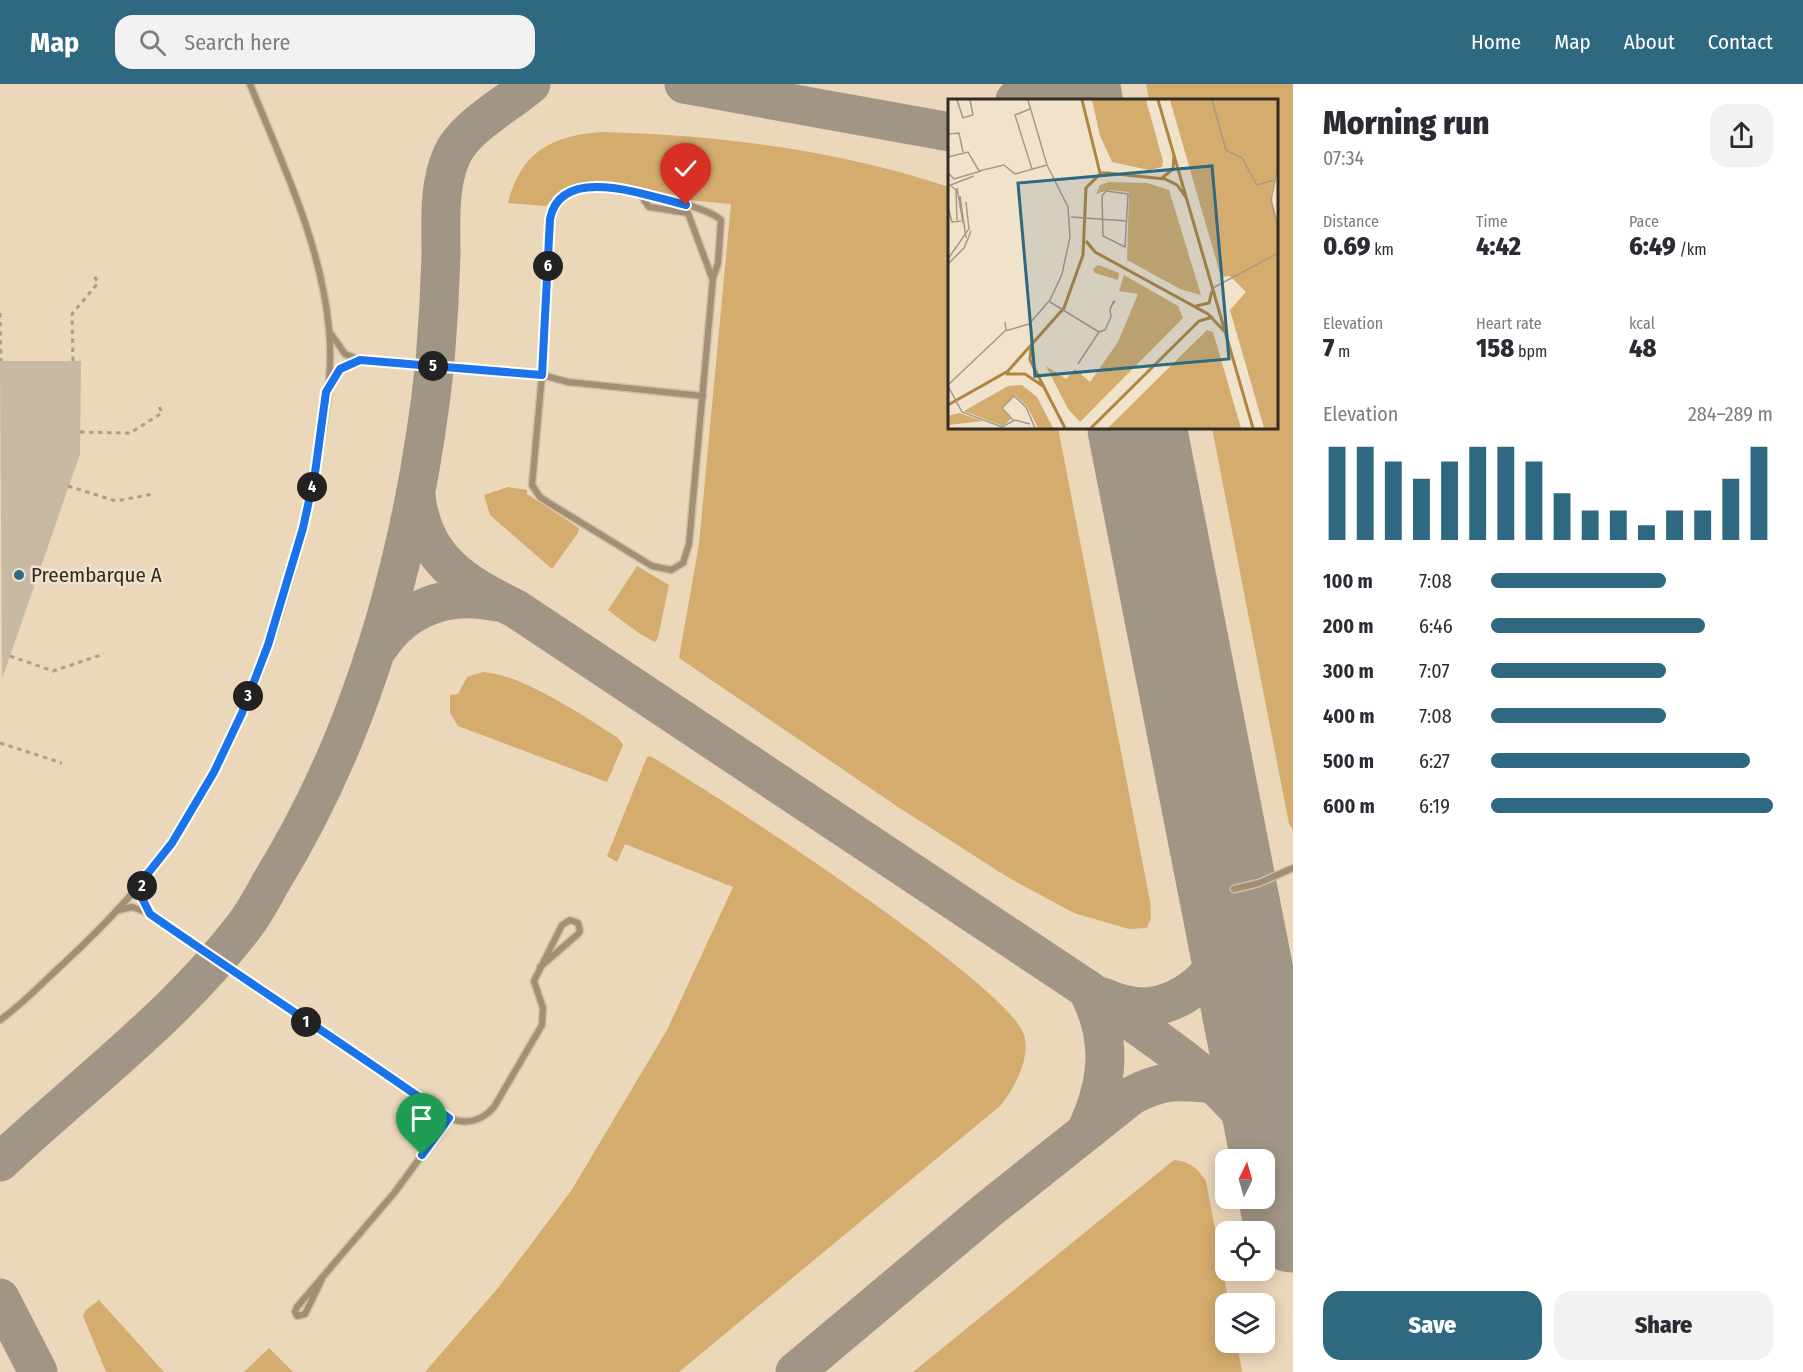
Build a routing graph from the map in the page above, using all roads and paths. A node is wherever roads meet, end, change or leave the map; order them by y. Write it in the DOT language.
graph roads {
  1 [pos="250,84"];
  2 [pos="649,196"];
  3 [pos="93,273"];
  4 [pos="713,278"];
  5 [pos="0,313"];
  6 [pos="330,331"];
  7 [pos="360,360"];
  8 [pos="1,361"];
  9 [pos="73,361"];
  10 [pos="542,375"];
  11 [pos="326,392"];
  12 [pos="703,396"];
  13 [pos="159,406"];
  14 [pos="80,432"];
  15 [pos="68,486"];
  16 [pos="153,494"];
  17 [pos="104,654"];
  18 [pos="10,656"];
  19 [pos="0,743"];
  20 [pos="62,763"];
  21 [pos="1293,868"];
  22 [pos="145,877"];
  23 [pos="1234,890"];
  24 [pos="117,910"];
  25 [pos="150,914"];
  26 [pos="540,967"];
  27 [pos="0,1020"];
  28 [pos="449,1118"];
  29 [pos="321,1280"];
  1 -- 6 [label="lane"];
  2 -- 4 [label="lane"];
  2 -- 4 [label="lane"];
  2 -- 10 [label="lane"];
  3 -- 9 [label="path"];
  4 -- 12 [label="lane"];
  5 -- 8 [label="path"];
  6 -- 7 [label="lane"];
  6 -- 11 [label="lane"];
  7 -- 10 [label="lane"];
  7 -- 11 [label="lane"];
  10 -- 12 [label="lane"];
  10 -- 12 [label="lane"];
  11 -- 22 [label="lane"];
  13 -- 14 [label="path"];
  15 -- 16 [label="path"];
  17 -- 18 [label="path"];
  19 -- 20 [label="path"];
  21 -- 23 [label="lane"];
  22 -- 24 [label="lane"];
  22 -- 25 [label="lane"];
  24 -- 25 [label="lane"];
  24 -- 27 [label="lane"];
  25 -- 28 [label="lane"];
  26 -- 26 [label="lane"];
  26 -- 28 [label="lane"];
  28 -- 29 [label="lane"];
  29 -- 29 [label="lane"];
}
